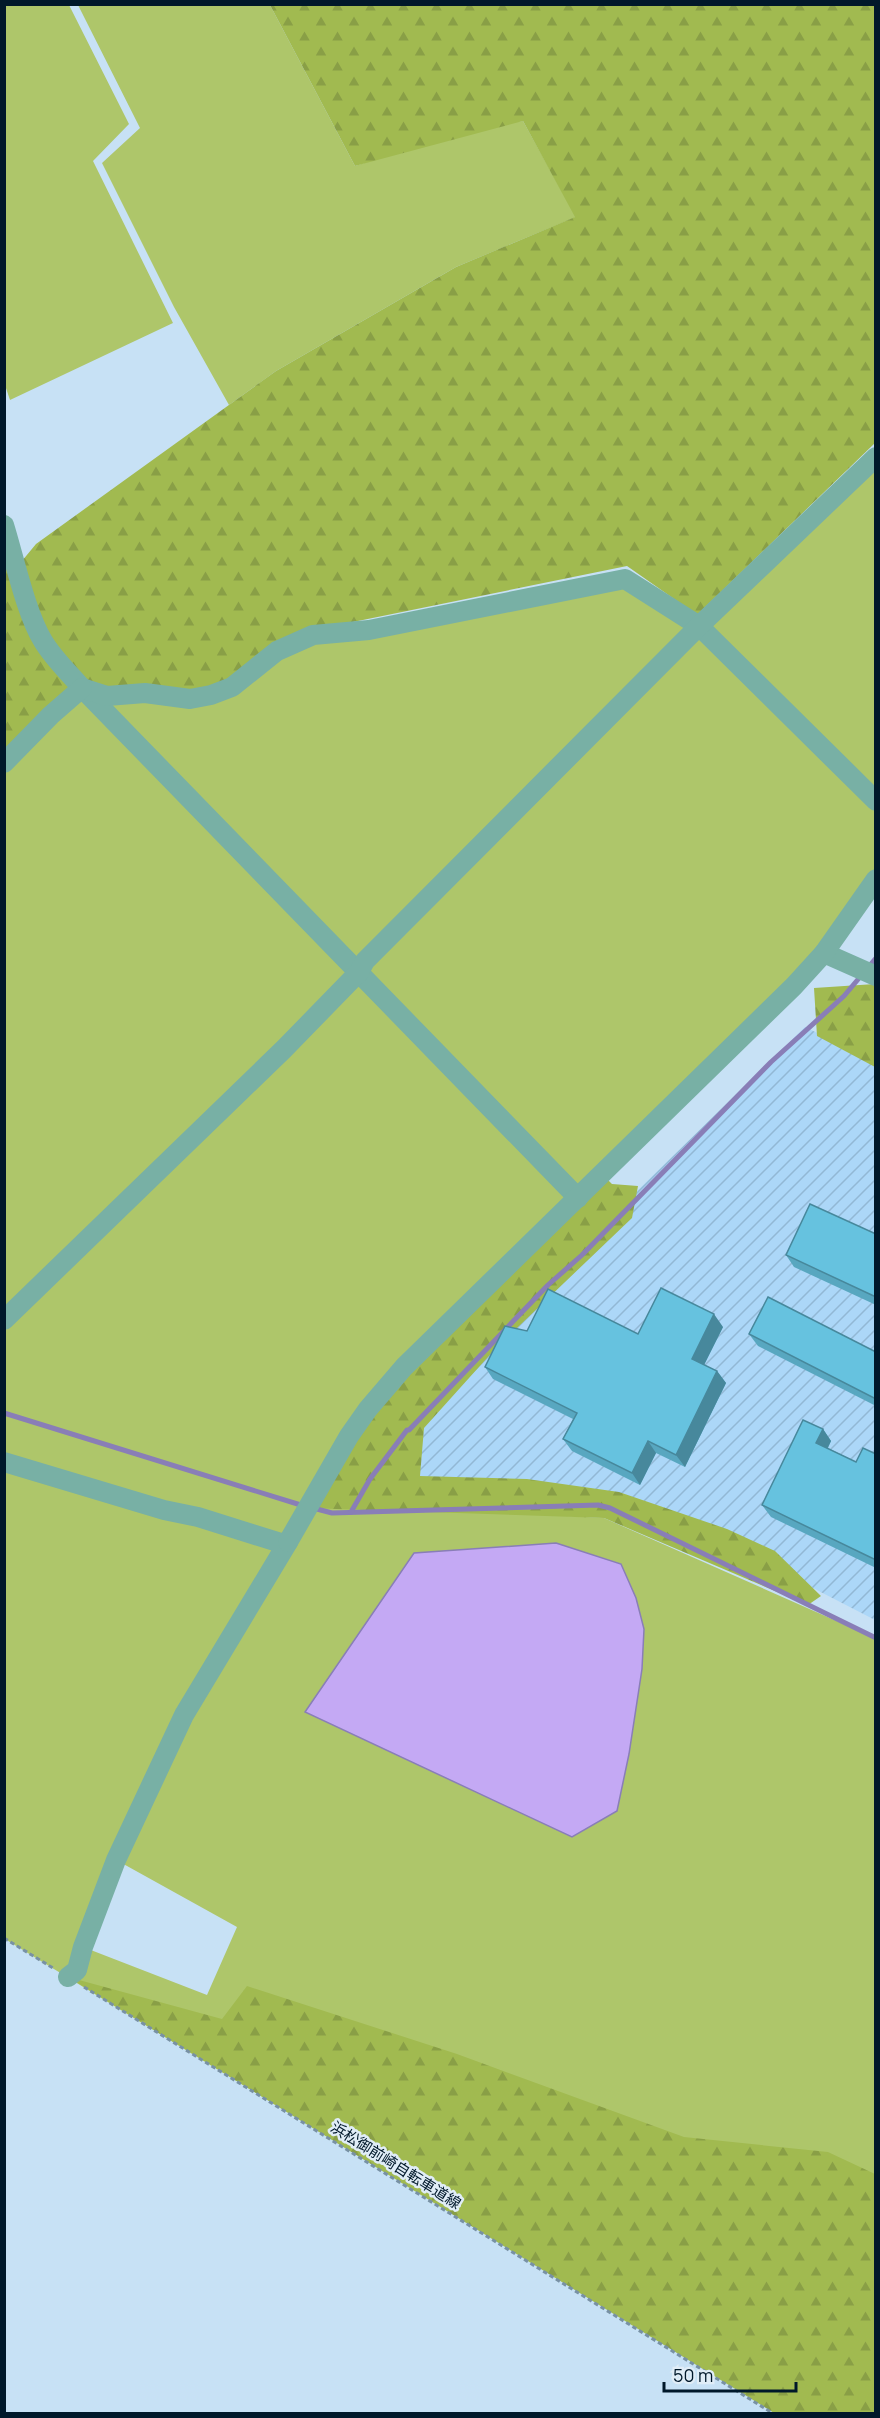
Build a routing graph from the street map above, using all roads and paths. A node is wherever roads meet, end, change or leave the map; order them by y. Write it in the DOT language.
graph roads {
  1 [pos="876,457"];
  2 [pos="4,525"];
  3 [pos="699,626"];
  4 [pos="82,688"];
  5 [pos="4,763"];
  6 [pos="876,801"];
  7 [pos="876,879"];
  8 [pos="824,953"];
  9 [pos="359,972"];
  10 [pos="876,975"];
  11 [pos="578,1198"];
  12 [pos="4,1320"];
  13 [pos="4,1462"];
  14 [pos="288,1542"];
  15 [pos="4,1938"];
  16 [pos="68,1977"];
  17 [pos="774,2414"];
  1 -- 3 [label="street"];
  2 -- 4 [label="street"];
  3 -- 4 [label="street"];
  3 -- 6 [label="street"];
  3 -- 9 [label="street"];
  4 -- 5 [label="street"];
  4 -- 9 [label="street"];
  7 -- 8 [label="street"];
  8 -- 10 [label="street"];
  8 -- 11 [label="street"];
  9 -- 11 [label="street"];
  9 -- 12 [label="street"];
  11 -- 14 [label="street"];
  13 -- 14 [label="street"];
  14 -- 16 [label="street"];
  15 -- 16 [label="path, 浜松御前崎自転車道線"];
  16 -- 17 [label="path, 浜松御前崎自転車道線"];
}
